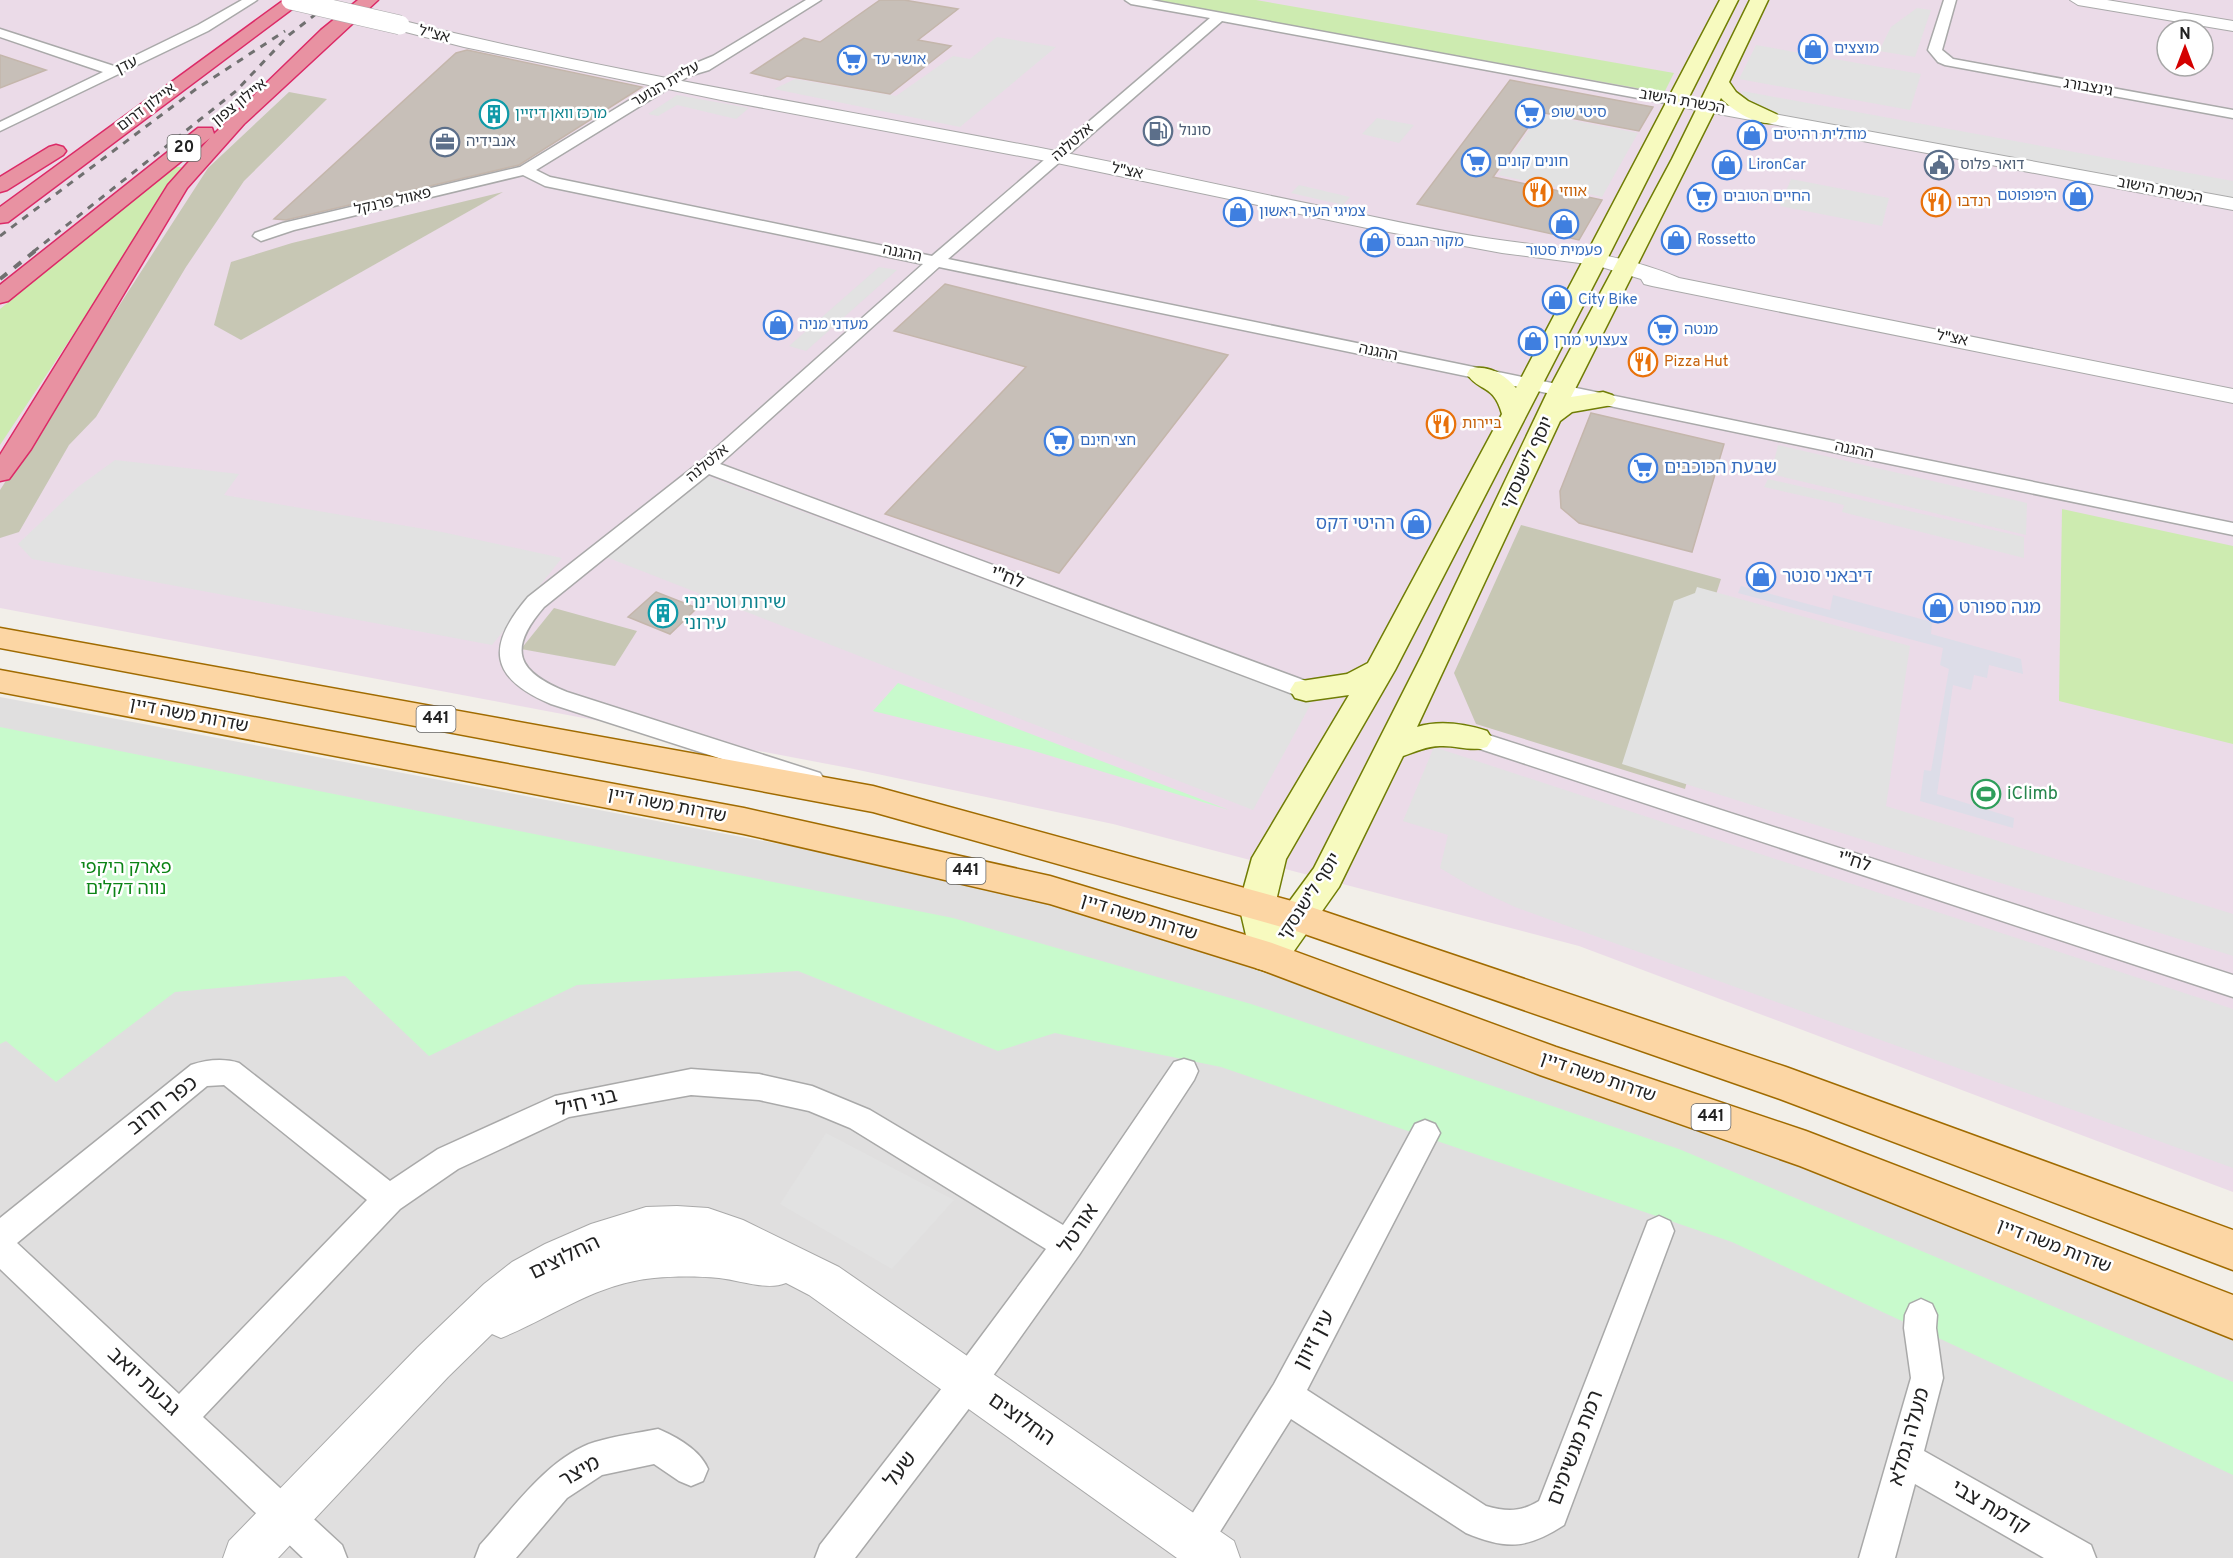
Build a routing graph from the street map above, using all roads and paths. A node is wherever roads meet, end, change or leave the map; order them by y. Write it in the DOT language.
graph roads {
  1 [pos="251,0"];
  2 [pos="293,0"];
  3 [pos="369,0"];
  4 [pos="815,0"];
  5 [pos="1131,0"];
  6 [pos="1729,0"];
  7 [pos="1759,0"];
  8 [pos="1950,0"];
  9 [pos="2078,0"];
  10 [pos="2128,0"];
  11 [pos="1220,16"];
  12 [pos="2233,17"];
  13 [pos="343,21"];
  14 [pos="2233,26"];
  15 [pos="0,33"];
  16 [pos="242,37"];
  17 [pos="115,71"];
  18 [pos="674,83"];
  19 [pos="1720,83"];
  20 [pos="1670,102"];
  21 [pos="1708,107"];
  22 [pos="2233,114"];
  23 [pos="1769,118"];
  24 [pos="0,127"];
  25 [pos="1057,157"];
  26 [pos="530,172"];
  27 [pos="0,188"];
  28 [pos="2233,204"];
  29 [pos="0,217"];
  30 [pos="261,236"];
  31 [pos="936,261"];
  32 [pos="1593,264"];
  33 [pos="1624,271"];
  34 [pos="1000,274"];
  35 [pos="904,290"];
  36 [pos="0,296"];
  37 [pos="1479,374"];
  38 [pos="1530,385"];
  39 [pos="2233,396"];
  40 [pos="1603,400"];
  41 [pos="1555,404"];
  42 [pos="1515,414"];
  43 [pos="708,466"];
  44 [pos="0,473"];
  45 [pos="2233,529"];
  46 [pos="0,638"];
  47 [pos="1380,670"];
  48 [pos="1426,678"];
  49 [pos="0,681"];
  50 [pos="1306,690"];
  51 [pos="1344,730"];
  52 [pos="1476,739"];
  53 [pos="1391,748"];
  54 [pos="873,799"];
  55 [pos="1257,905"];
  56 [pos="1299,917"];
  57 [pos="1269,957"];
  58 [pos="2233,986"];
  59 [pos="1184,1071"];
  60 [pos="1425,1133"];
  61 [pos="389,1199"];
  62 [pos="1659,1231"];
  63 [pos="0,1237"];
  64 [pos="1068,1245"];
  65 [pos="0,1248"];
  66 [pos="2233,1250"];
  67 [pos="1921,1314"];
  68 [pos="2233,1317"];
  69 [pos="968,1382"];
  70 [pos="1286,1396"];
  71 [pos="180,1417"];
  72 [pos="1903,1458"];
  73 [pos="691,1469"];
  74 [pos="285,1517"];
  75 [pos="1206,1550"];
  76 [pos="246,1558"];
  77 [pos="330,1558"];
  78 [pos="493,1558"];
  79 [pos="833,1558"];
  80 [pos="1877,1558"];
  81 [pos="2078,1558"];
  1 -- 17 [label="street, עדן"];
  2 -- 16 [label="highway, איילון דרום"];
  2 -- 18 [label="street, אצ\"ל, bridge"];
  3 -- 13 [label="highway, איילון צפון / 20"];
  4 -- 18 [label="street, עליית הנוער"];
  5 -- 11 [label="street, הכשרת הישוב"];
  6 -- 20 [label="main road, יוסף לישנסקי"];
  7 -- 19 [label="main road, יוסף לישנסקי"];
  8 -- 22 [label="street, גינצבורג"];
  9 -- 14 [label="street"];
  10 -- 12 [label="street"];
  11 -- 20 [label="street, הכשרת הישוב"];
  11 -- 25 [label="street, אלטלנה"];
  13 -- 36 [label="highway, איילון צפון / 20"];
  13 -- 44 [label="highway"];
  15 -- 17 [label="street"];
  16 -- 27 [label="highway"];
  16 -- 29 [label="highway, איילון דרום"];
  17 -- 24 [label="street, עדן"];
  18 -- 25 [label="street, אצ\"ל"];
  18 -- 26 [label="street, עליית הנוער"];
  19 -- 21 [label="main road, יוסף לישנסקי"];
  19 -- 23 [label="main road"];
  20 -- 21 [label="street, הכשרת הישוב"];
  20 -- 32 [label="main road, יוסף לישנסקי"];
  21 -- 23 [label="street, הכשרת הישוב"];
  21 -- 33 [label="main road, יוסף לישנסקי"];
  23 -- 28 [label="street, הכשרת הישוב"];
  25 -- 31 [label="street, אלטלנה"];
  25 -- 32 [label="street, אצ\"ל"];
  26 -- 30 [label="street, פאוול פרנקל"];
  26 -- 31 [label="street, ההגנה"];
  31 -- 34 [label="street, ההגנה"];
  31 -- 35 [label="street, אלטלנה"];
  32 -- 33 [label="street, אצ\"ל"];
  32 -- 38 [label="main road, יוסף לישנסקי"];
  33 -- 39 [label="street, אצ\"ל"];
  33 -- 41 [label="main road, יוסף לישנסקי"];
  34 -- 35 [label="street"];
  34 -- 37 [label="street, ההגנה"];
  35 -- 43 [label="street, אלטלנה"];
  37 -- 38 [label="street, ההגנה"];
  37 -- 42 [label="main road"];
  38 -- 41 [label="street, ההגנה"];
  38 -- 42 [label="main road, יוסף לישנסקי"];
  40 -- 41 [label="main road"];
  40 -- 45 [label="street, ההגנה"];
  41 -- 48 [label="main road, יוסף לישנסקי"];
  42 -- 47 [label="main road, יוסף לישנסקי"];
  43 -- 50 [label="street, לח\"י"];
  43 -- 54 [label="street, אלטלנה"];
  46 -- 54 [label="main road, 441"];
  47 -- 50 [label="main road"];
  47 -- 51 [label="main road, יוסף לישנסקי"];
  48 -- 52 [label="main road"];
  48 -- 53 [label="main road, יוסף לישנסקי"];
  49 -- 57 [label="main road, שדרות משה דיין / 441"];
  50 -- 51 [label="main road"];
  51 -- 55 [label="main road, יוסף לישנסקי"];
  52 -- 53 [label="main road"];
  52 -- 58 [label="street, לח\"י"];
  53 -- 56 [label="main road, יוסף לישנסקי"];
  54 -- 55 [label="main road, 441"];
  55 -- 56 [label="main road, 441"];
  55 -- 57 [label="main road, יוסף לישנסקי"];
  56 -- 57 [label="main road, יוסף לישנסקי"];
  56 -- 66 [label="main road, 441"];
  57 -- 68 [label="main road, שדרות משה דיין / 441"];
  59 -- 64 [label="street, אורטל"];
  60 -- 70 [label="street, עין זיוון"];
  61 -- 63 [label="street, כפר חרוב"];
  61 -- 64 [label="street, בני חיל"];
  61 -- 71 [label="street, בני חיל"];
  62 -- 70 [label="street, רמת מגשימים"];
  64 -- 69 [label="street, אורטל"];
  65 -- 71 [label="street, גבעת יואב"];
  67 -- 72 [label="street, מעלה גמלא"];
  69 -- 74 [label="street, החלוצים"];
  69 -- 75 [label="street, החלוצים"];
  69 -- 79 [label="street, שעל"];
  70 -- 75 [label="street, עין זיוון"];
  71 -- 74 [label="street, גבעת יואב"];
  72 -- 80 [label="street, מעלה גמלא"];
  72 -- 81 [label="street, קדמת צבי"];
  73 -- 78 [label="street, מיצר"];
  74 -- 76 [label="street, החלוצים"];
  74 -- 77 [label="street"];
}
